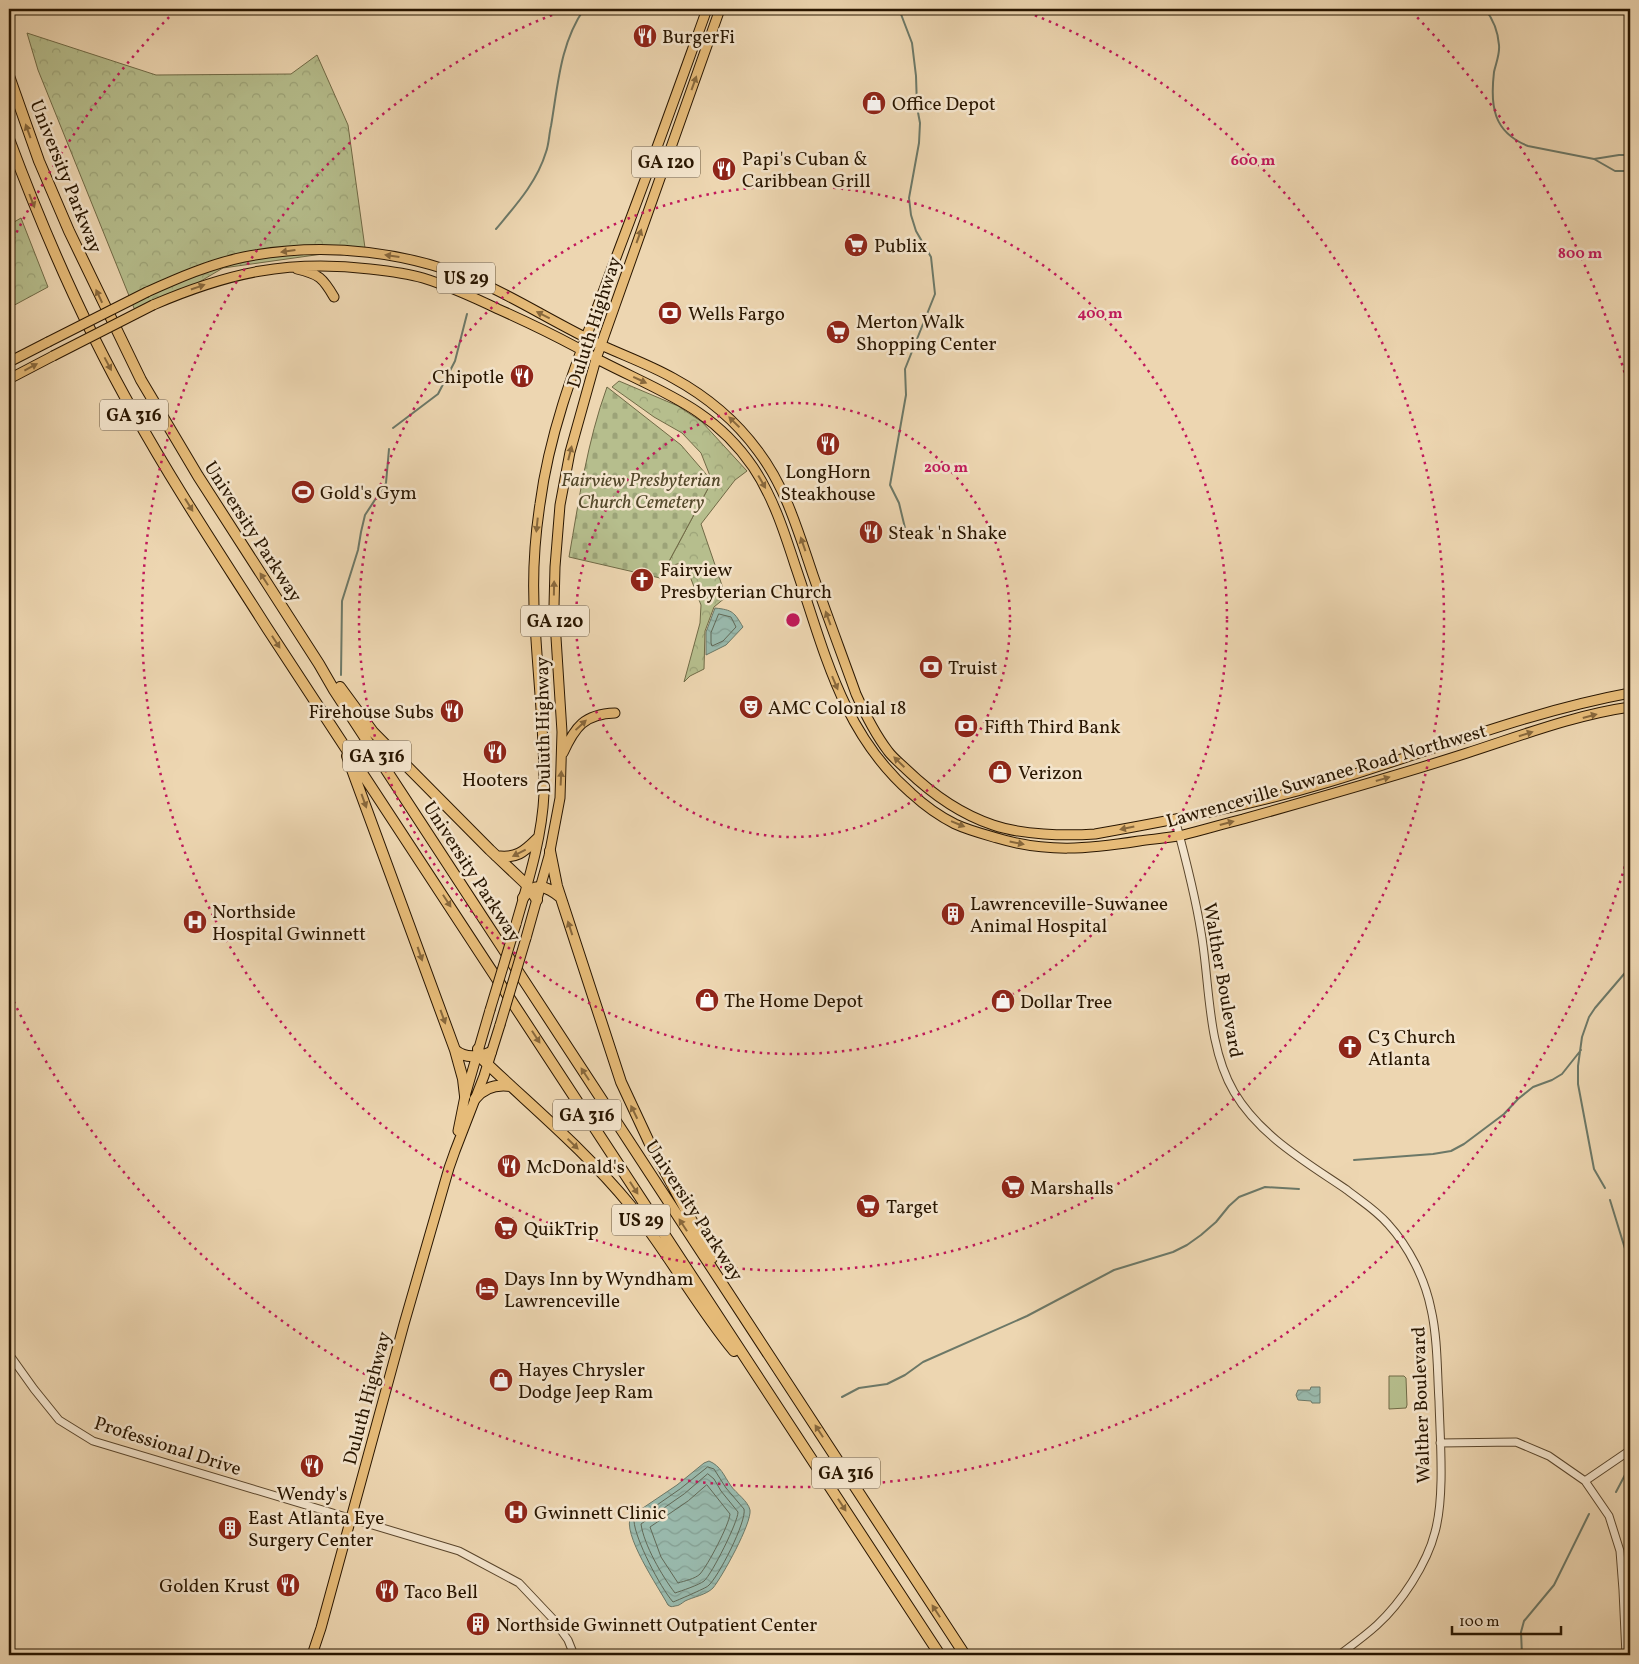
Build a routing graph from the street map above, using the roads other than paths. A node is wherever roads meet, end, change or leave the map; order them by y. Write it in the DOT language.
graph roads {
  1 [pos="707,9"];
  2 [pos="720,9"];
  3 [pos="9,76"];
  4 [pos="9,139"];
  5 [pos="287,266"];
  6 [pos="334,297"];
  7 [pos="586,337"];
  8 [pos="601,345"];
  9 [pos="581,350"];
  10 [pos="596,359"];
  11 [pos="9,362"];
  12 [pos="9,379"];
  13 [pos="319,664"];
  14 [pos="1630,693"];
  15 [pos="1630,707"];
  16 [pos="615,713"];
  17 [pos="341,739"];
  18 [pos="562,756"];
  19 [pos="1175,818"];
  20 [pos="1180,836"];
  21 [pos="538,839"];
  22 [pos="550,851"];
  23 [pos="496,856"];
  24 [pos="533,887"];
  25 [pos="560,897"];
  26 [pos="523,898"];
  27 [pos="537,900"];
  28 [pos="455,1050"];
  29 [pos="492,1052"];
  30 [pos="477,1054"];
  31 [pos="488,1064"];
  32 [pos="512,1086"];
  33 [pos="470,1097"];
  34 [pos="729,1295"];
  35 [pos="9,1354"];
  36 [pos="753,1370"];
  37 [pos="1440,1443"];
  38 [pos="1630,1451"];
  39 [pos="1585,1481"];
  40 [pos="350,1518"];
  41 [pos="312,1655"];
  42 [pos="574,1655"];
  43 [pos="940,1655"];
  44 [pos="965,1655"];
  45 [pos="1339,1655"];
  46 [pos="1626,1655"];
  1 -- 7 [label="main road, Duluth Highway / GA 120"];
  8 -- 2 [label="main road, Duluth Highway / GA 120, one-way"];
  13 -- 3 [label="highway, University Parkway / GA 316, one-way"];
  4 -- 17 [label="highway, University Parkway / GA 316, one-way"];
  5 -- 6 [label="main road"];
  5 -- 9 [label="main road, US 29"];
  12 -- 5 [label="main road, US 29, one-way, bridge"];
  7 -- 8 [label="main road, US 29"];
  7 -- 9 [label="main road, Duluth Highway / GA 120"];
  7 -- 11 [label="main road, US 29, one-way, bridge"];
  8 -- 10 [label="main road, Duluth Highway / GA 120"];
  19 -- 8 [label="main road, Lawrenceville Suwanee Road Northwest, one-way"];
  9 -- 10 [label="main road"];
  9 -- 21 [label="main road, Duluth Highway / GA 120, one-way"];
  18 -- 10 [label="main road, Duluth Highway / GA 120, one-way"];
  10 -- 20 [label="main road, Lawrenceville Suwanee Road Northwest, one-way"];
  13 -- 23 [label="highway"];
  34 -- 13 [label="highway, University Parkway / GA 316, one-way"];
  14 -- 19 [label="main road, Lawrenceville Suwanee Road Northwest"];
  20 -- 15 [label="main road, Lawrenceville Suwanee Road Northwest, one-way"];
  18 -- 16 [label="main road, one-way"];
  17 -- 28 [label="highway, one-way"];
  17 -- 36 [label="highway, University Parkway / GA 316, one-way"];
  22 -- 18 [label="main road, Duluth Highway / GA 120, one-way"];
  19 -- 20 [label="street, Walther Boulevard"];
  20 -- 37 [label="street, Walther Boulevard"];
  21 -- 23 [label="highway, one-way"];
  21 -- 24 [label="main road, Duluth Highway / GA 120"];
  22 -- 24 [label="main road, Duluth Highway / GA 120"];
  22 -- 25 [label="highway, US 29"];
  23 -- 24 [label="highway"];
  24 -- 25 [label="highway"];
  24 -- 26 [label="highway"];
  24 -- 27 [label="highway"];
  34 -- 25 [label="highway, US 29, one-way"];
  26 -- 30 [label="main road, Duluth Highway, bridge"];
  27 -- 29 [label="main road, Duluth Highway, bridge"];
  28 -- 30 [label="highway"];
  28 -- 33 [label="highway"];
  29 -- 30 [label="highway"];
  29 -- 31 [label="main road, Duluth Highway"];
  30 -- 31 [label="highway, US 29"];
  30 -- 33 [label="main road, Duluth Highway"];
  31 -- 32 [label="highway, US 29"];
  31 -- 33 [label="main road, Duluth Highway"];
  32 -- 33 [label="highway"];
  32 -- 36 [label="highway, US 29, one-way"];
  33 -- 40 [label="main road, Duluth Highway"];
  44 -- 34 [label="highway, University Parkway / GA 316, one-way"];
  35 -- 40 [label="street, Professional Drive"];
  36 -- 43 [label="highway, University Parkway / GA 316, one-way"];
  37 -- 39 [label="street"];
  37 -- 45 [label="street, Walther Boulevard"];
  38 -- 39 [label="street"];
  39 -- 46 [label="street"];
  40 -- 41 [label="main road, Duluth Highway"];
  40 -- 42 [label="street, Professional Drive"];
}
